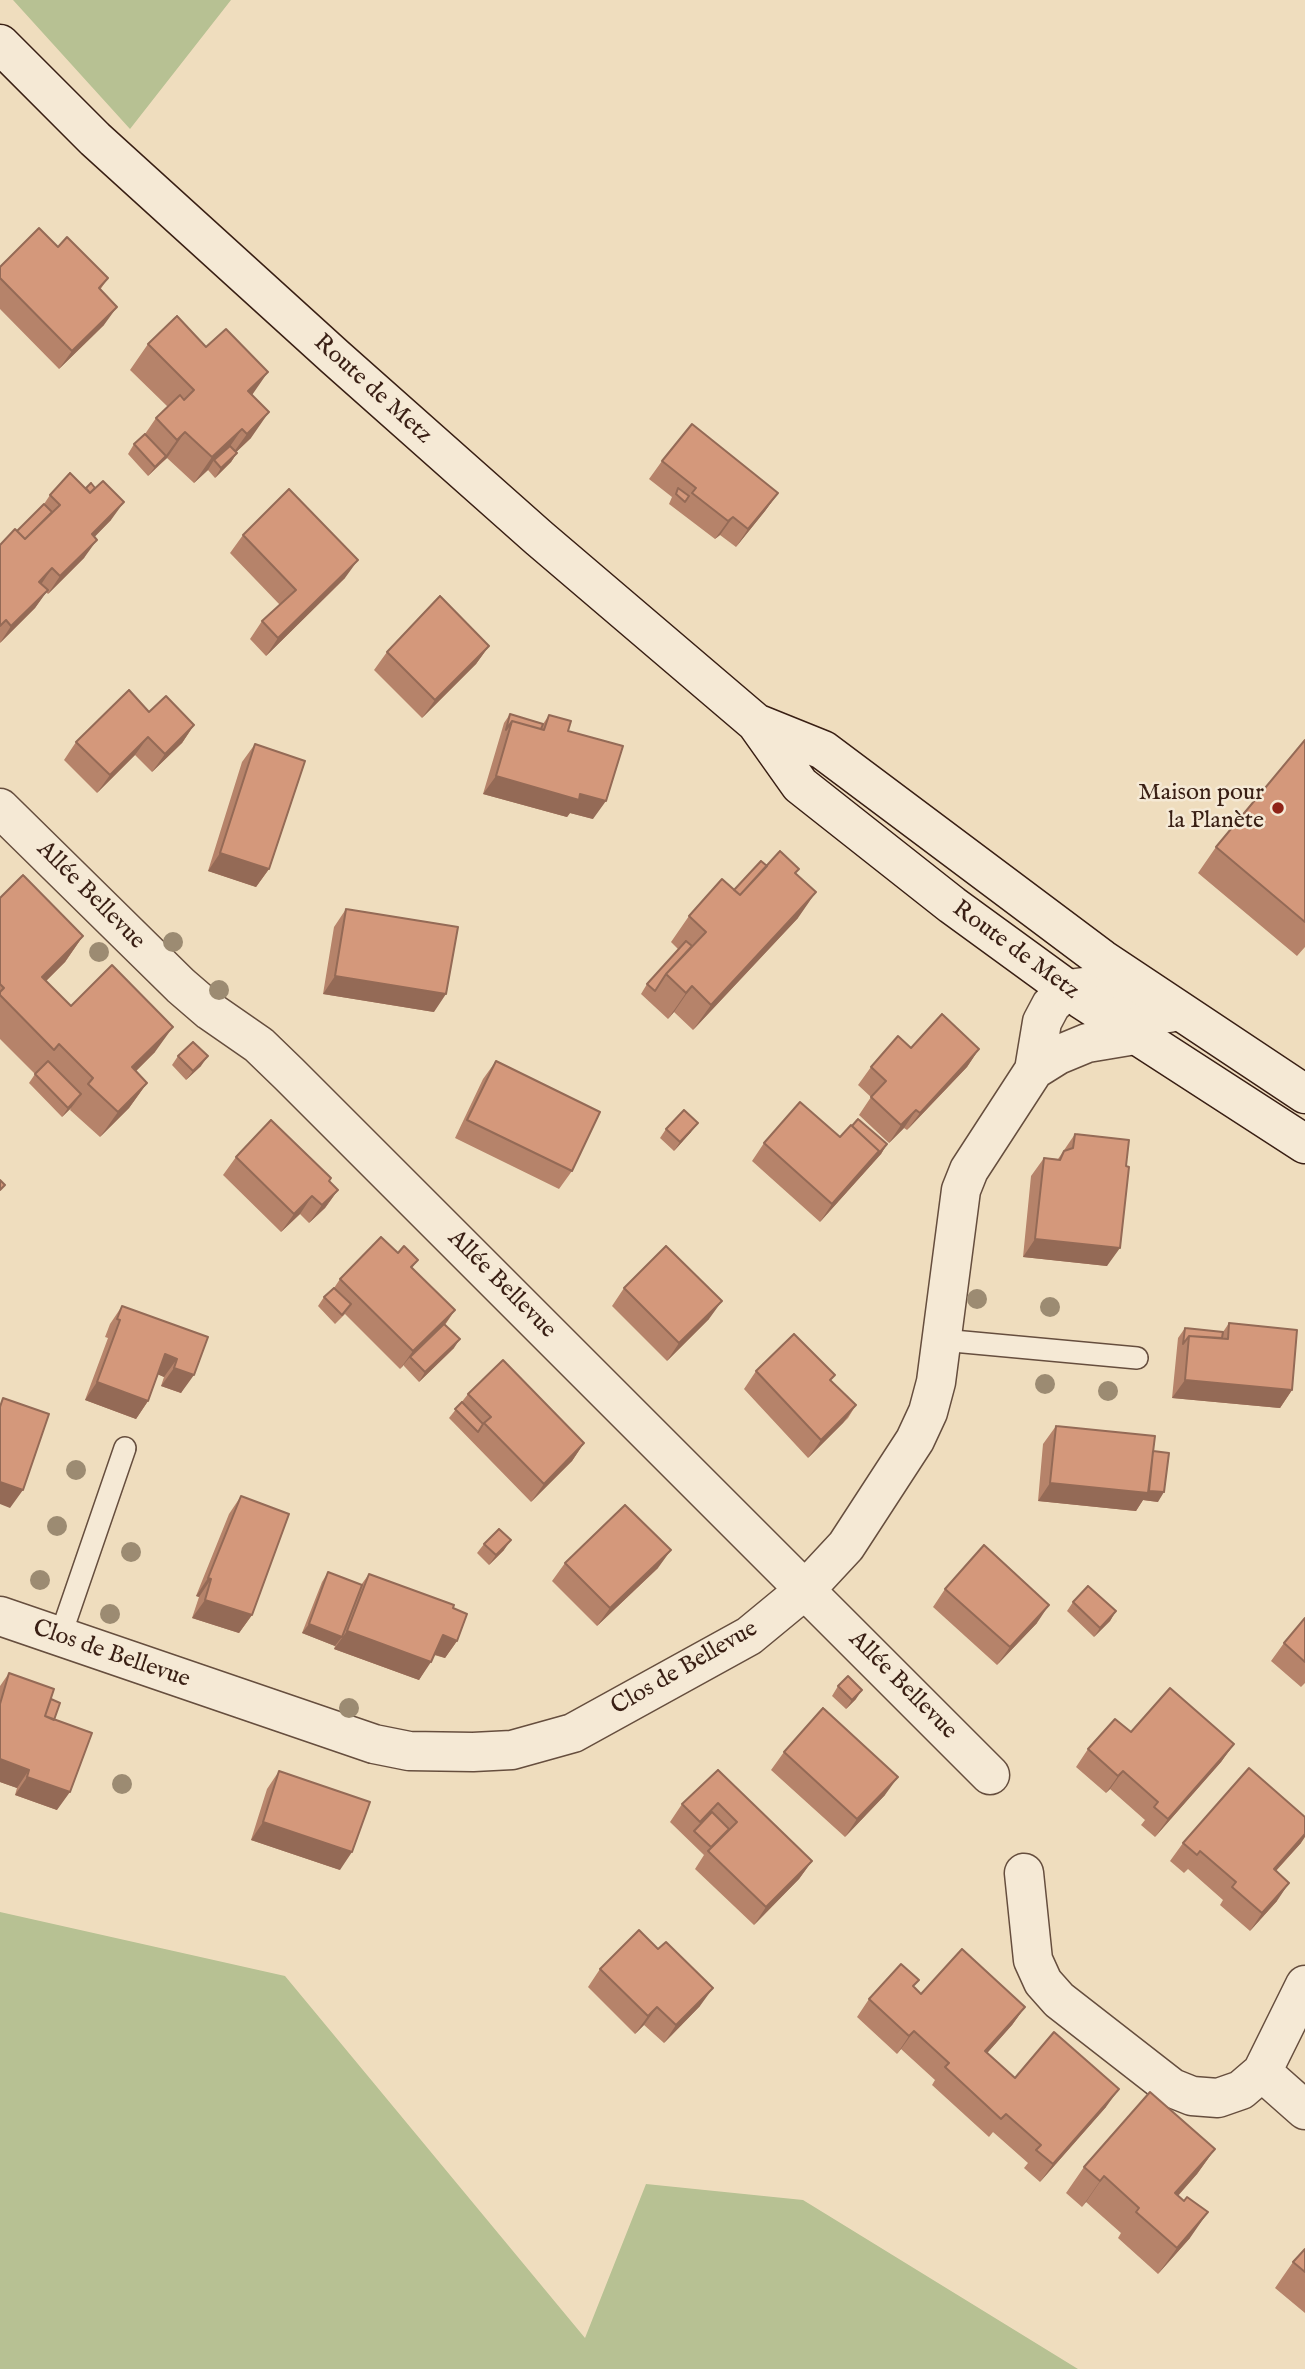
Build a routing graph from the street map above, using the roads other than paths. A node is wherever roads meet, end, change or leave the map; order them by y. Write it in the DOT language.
graph roads {
  1 [pos="0,44"];
  2 [pos="756,723"];
  3 [pos="0,808"];
  4 [pos="1068,989"];
  5 [pos="1179,1011"];
  6 [pos="1135,1035"];
  7 [pos="1034,1070"];
  8 [pos="1305,1094"];
  9 [pos="1305,1144"];
  10 [pos="942,1340"];
  11 [pos="1137,1358"];
  12 [pos="125,1448"];
  13 [pos="806,1589"];
  14 [pos="0,1616"];
  15 [pos="60,1637"];
  16 [pos="990,1775"];
  17 [pos="1024,1874"];
  18 [pos="1305,1985"];
  19 [pos="1262,2072"];
  20 [pos="1305,2110"];
  1 -- 2 [label="street, Route de Metz"];
  2 -- 4 [label="street, Route de Metz"];
  2 -- 5 [label="street, Route de Metz"];
  3 -- 13 [label="street, Allée Bellevue"];
  4 -- 5 [label="street"];
  4 -- 6 [label="street, Route de Metz"];
  4 -- 7 [label="street, Clos de Bellevue"];
  5 -- 8 [label="street, Route de Metz"];
  6 -- 7 [label="street, Clos de Bellevue"];
  6 -- 9 [label="street, Route de Metz"];
  7 -- 10 [label="street, Clos de Bellevue"];
  10 -- 11 [label="lane"];
  10 -- 13 [label="street, Clos de Bellevue"];
  12 -- 15 [label="lane"];
  13 -- 15 [label="street, Clos de Bellevue"];
  13 -- 16 [label="street, Allée Bellevue"];
  14 -- 15 [label="street, Clos de Bellevue"];
  17 -- 19 [label="street"];
  18 -- 19 [label="street"];
  19 -- 20 [label="street"];
}
